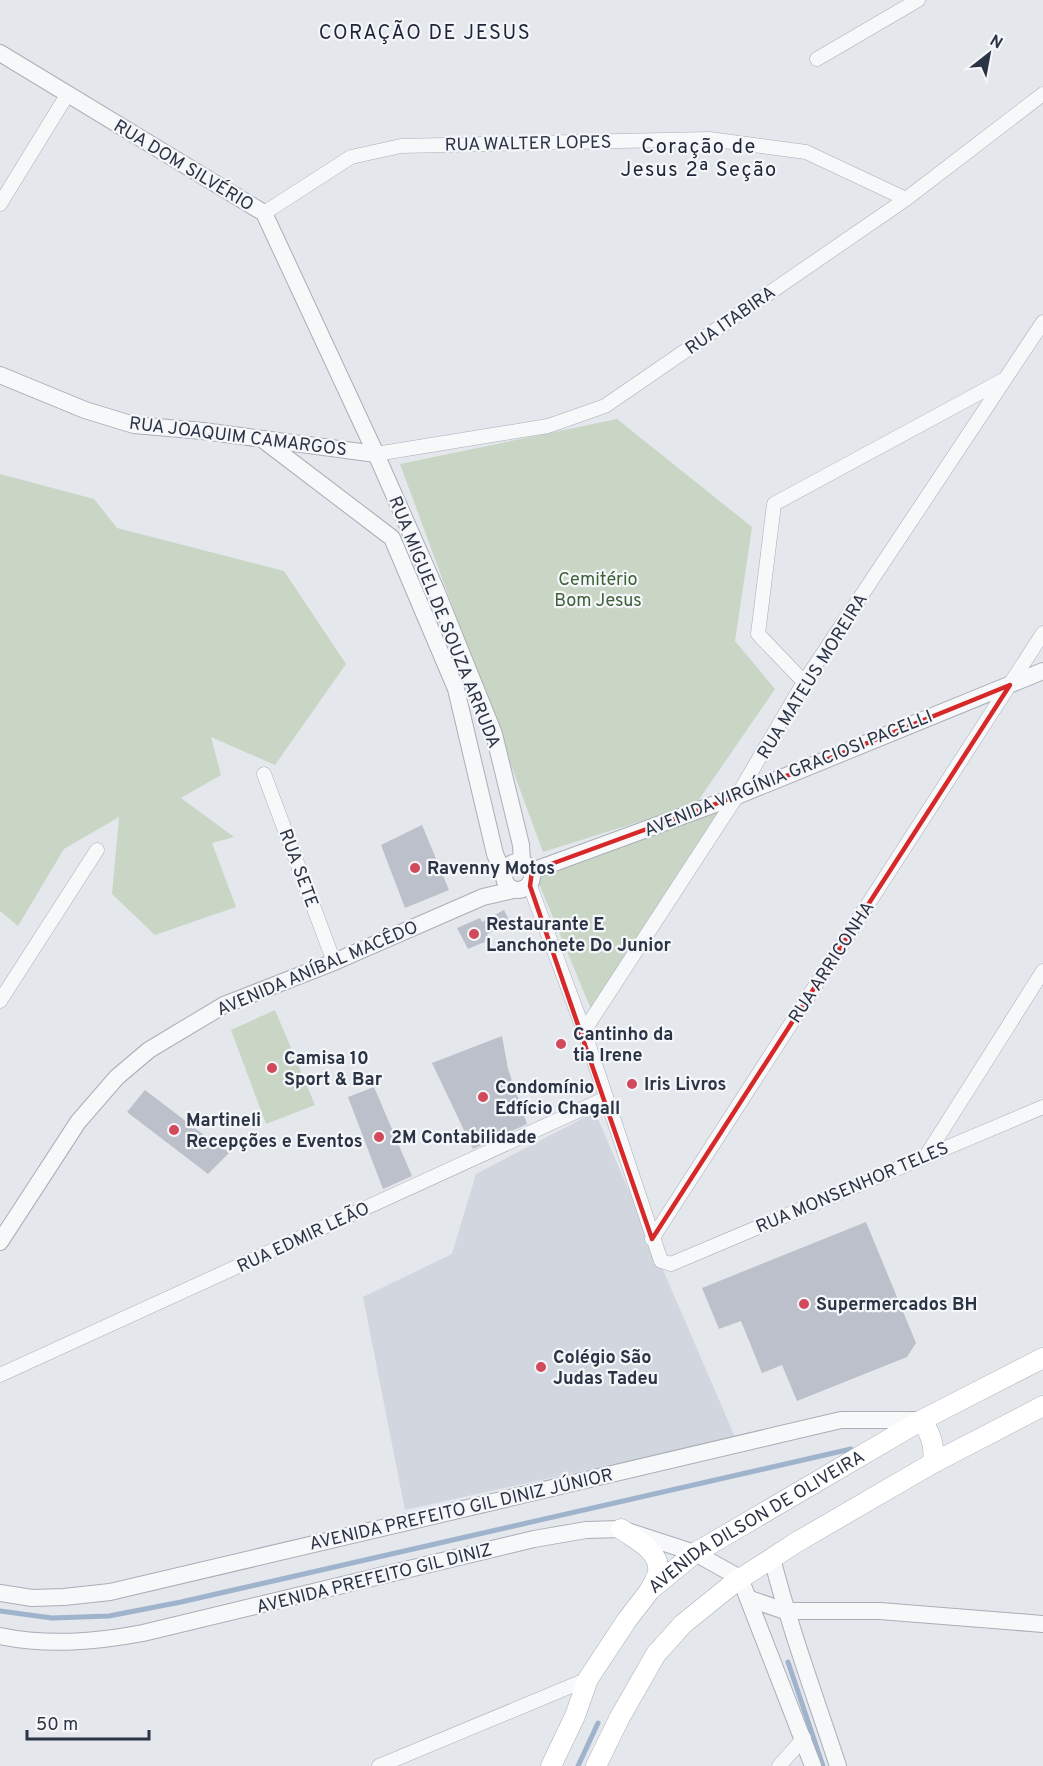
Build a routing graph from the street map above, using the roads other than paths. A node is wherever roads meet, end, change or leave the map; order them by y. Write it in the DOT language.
graph roads {
  1 [pos="918,0"];
  2 [pos="0,53"];
  3 [pos="817,59"];
  4 [pos="1043,94"];
  5 [pos="67,95"];
  6 [pos="906,199"];
  7 [pos="0,204"];
  8 [pos="264,213"];
  9 [pos="1043,322"];
  10 [pos="0,375"];
  11 [pos="1007,378"];
  12 [pos="262,439"];
  13 [pos="376,454"];
  14 [pos="1043,633"];
  15 [pos="1043,671"];
  16 [pos="804,682"];
  17 [pos="1010,685"];
  18 [pos="264,774"];
  19 [pos="737,796"];
  20 [pos="97,850"];
  21 [pos="528,873"];
  22 [pos="507,881"];
  23 [pos="334,962"];
  24 [pos="1043,971"];
  25 [pos="0,1001"];
  26 [pos="584,1031"];
  27 [pos="606,1098"];
  28 [pos="1043,1107"];
  29 [pos="926,1156"];
  30 [pos="652,1239"];
  31 [pos="0,1242"];
  32 [pos="661,1261"];
  33 [pos="1043,1358"];
  34 [pos="0,1375"];
  35 [pos="1043,1406"];
  36 [pos="922,1420"];
  37 [pos="933,1463"];
  38 [pos="621,1529"];
  39 [pos="695,1553"];
  40 [pos="772,1558"];
  41 [pos="740,1578"];
  42 [pos="650,1590"];
  43 [pos="0,1593"];
  44 [pos="750,1599"];
  45 [pos="785,1611"];
  46 [pos="1043,1624"];
  47 [pos="0,1636"];
  48 [pos="588,1679"];
  49 [pos="804,1738"];
  50 [pos="379,1766"];
  51 [pos="551,1766"];
  52 [pos="596,1766"];
  53 [pos="779,1766"];
  54 [pos="813,1766"];
  55 [pos="838,1766"];
  1 -- 3 [label="street"];
  2 -- 5 [label="street, RUA DOM SILVÉRIO"];
  4 -- 6 [label="street, RUA ITABIRA"];
  5 -- 7 [label="street"];
  5 -- 8 [label="street, RUA DOM SILVÉRIO"];
  6 -- 8 [label="street, RUA WALTER LOPES"];
  6 -- 13 [label="street, RUA ITABIRA"];
  8 -- 13 [label="street, RUA DOM SILVÉRIO"];
  9 -- 11 [label="street, RUA MATEUS MOREIRA"];
  10 -- 12 [label="street, RUA JOAQUIM CAMARGOS"];
  11 -- 16 [label="street, RUA MATEUS MOREIRA"];
  11 -- 16 [label="street"];
  12 -- 13 [label="street, RUA JOAQUIM CAMARGOS"];
  12 -- 22 [label="street, RUA MIGUEL DE SOUZA ARRUDA"];
  13 -- 21 [label="street, RUA MIGUEL DE SOUZA ARRUDA"];
  14 -- 17 [label="street, RUA ARRICONHA"];
  15 -- 17 [label="street, AVENIDA VIRGÍNIA GRACIOSI PACELLI"];
  16 -- 19 [label="street, RUA MATEUS MOREIRA"];
  17 -- 19 [label="street, AVENIDA VIRGÍNIA GRACIOSI PACELLI"];
  17 -- 30 [label="street, RUA ARRICONHA"];
  18 -- 23 [label="street, RUA SETE"];
  19 -- 21 [label="street, AVENIDA VIRGÍNIA GRACIOSI PACELLI"];
  19 -- 26 [label="street, RUA MATEUS MOREIRA"];
  20 -- 25 [label="street"];
  21 -- 22 [label="street, AVENIDA ANÍBAL MACÊDO"];
  21 -- 22 [label="street"];
  21 -- 26 [label="street, RUA MIGUEL DE SOUZA ARRUDA"];
  22 -- 23 [label="street, AVENIDA ANÍBAL MACÊDO"];
  23 -- 31 [label="street, AVENIDA ANÍBAL MACÊDO"];
  24 -- 29 [label="street"];
  26 -- 27 [label="street, RUA MIGUEL DE SOUZA ARRUDA"];
  27 -- 30 [label="street, RUA MIGUEL DE SOUZA ARRUDA"];
  27 -- 34 [label="street, RUA EDMIR LEÃO"];
  28 -- 29 [label="street, RUA MONSENHOR TELES"];
  29 -- 32 [label="street, RUA MONSENHOR TELES"];
  30 -- 32 [label="street, RUA MIGUEL DE SOUZA ARRUDA"];
  33 -- 36 [label="main road, AVENIDA DILSON DE OLIVEIRA"];
  35 -- 37 [label="main road, AVENIDA DILSON DE OLIVEIRA"];
  36 -- 37 [label="main road"];
  36 -- 39 [label="main road, AVENIDA DILSON DE OLIVEIRA"];
  36 -- 43 [label="street, AVENIDA PREFEITO GIL DINIZ JÚNIOR"];
  37 -- 40 [label="main road, AVENIDA DILSON DE OLIVEIRA"];
  38 -- 39 [label="street, AVENIDA PREFEITO GIL DINIZ"];
  38 -- 42 [label="main road"];
  38 -- 47 [label="street, AVENIDA PREFEITO GIL DINIZ"];
  39 -- 41 [label="street, AVENIDA PREFEITO GIL DINIZ"];
  39 -- 42 [label="main road, AVENIDA DILSON DE OLIVEIRA"];
  40 -- 41 [label="main road, AVENIDA DILSON DE OLIVEIRA"];
  40 -- 45 [label="street"];
  41 -- 44 [label="street"];
  41 -- 52 [label="main road, AVENIDA DILSON DE OLIVEIRA"];
  42 -- 48 [label="main road, AVENIDA DILSON DE OLIVEIRA"];
  44 -- 45 [label="street"];
  44 -- 49 [label="street"];
  45 -- 46 [label="street"];
  45 -- 55 [label="street"];
  48 -- 50 [label="street"];
  48 -- 51 [label="main road, AVENIDA DILSON DE OLIVEIRA"];
  49 -- 53 [label="street"];
  49 -- 54 [label="street"];
}
